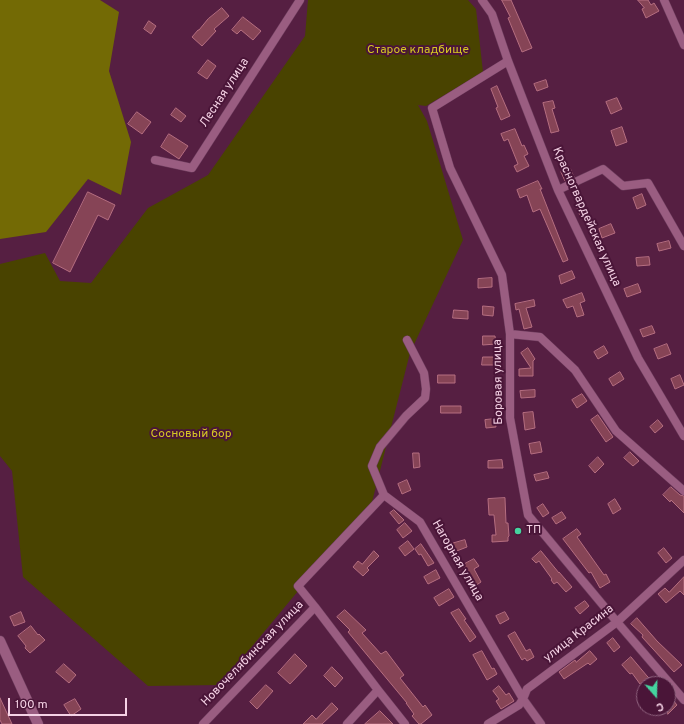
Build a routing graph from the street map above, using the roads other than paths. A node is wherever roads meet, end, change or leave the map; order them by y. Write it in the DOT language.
graph roads {
  1 [pos="300,0"];
  2 [pos="482,0"];
  3 [pos="664,0"];
  4 [pos="684,45"];
  5 [pos="508,61"];
  6 [pos="155,160"];
  7 [pos="558,190"];
  8 [pos="684,246"];
  9 [pos="510,334"];
  10 [pos="406,340"];
  11 [pos="684,436"];
  12 [pos="684,491"];
  13 [pos="384,495"];
  14 [pos="684,560"];
  15 [pos="315,607"];
  16 [pos="617,622"];
  17 [pos="0,641"];
  18 [pos="378,690"];
  19 [pos="523,699"];
  20 [pos="684,700"];
  21 [pos="38,724"];
  22 [pos="203,724"];
  23 [pos="346,724"];
  24 [pos="405,724"];
  25 [pos="488,724"];
  26 [pos="541,724"];
  1 -- 6 [label="street, Лесная улица"];
  2 -- 5 [label="street, Красногвардейская улица"];
  3 -- 4 [label="street"];
  5 -- 7 [label="street, Красногвардейская улица"];
  5 -- 9 [label="street, Боровая улица"];
  7 -- 8 [label="street"];
  7 -- 11 [label="street, Красногвардейская улица"];
  9 -- 12 [label="street"];
  9 -- 16 [label="street, Боровая улица"];
  10 -- 13 [label="street"];
  13 -- 15 [label="street, Новочелябинская улица"];
  13 -- 19 [label="street, Нагорная улица"];
  14 -- 16 [label="street, улица Красина"];
  15 -- 18 [label="street"];
  15 -- 22 [label="street, Новочелябинская улица"];
  16 -- 19 [label="street, улица Красина"];
  16 -- 20 [label="street, Боровая улица"];
  17 -- 21 [label="street"];
  18 -- 23 [label="street"];
  18 -- 24 [label="street"];
  19 -- 25 [label="street, улица Красина"];
  19 -- 26 [label="street, Нагорная улица"];
}
